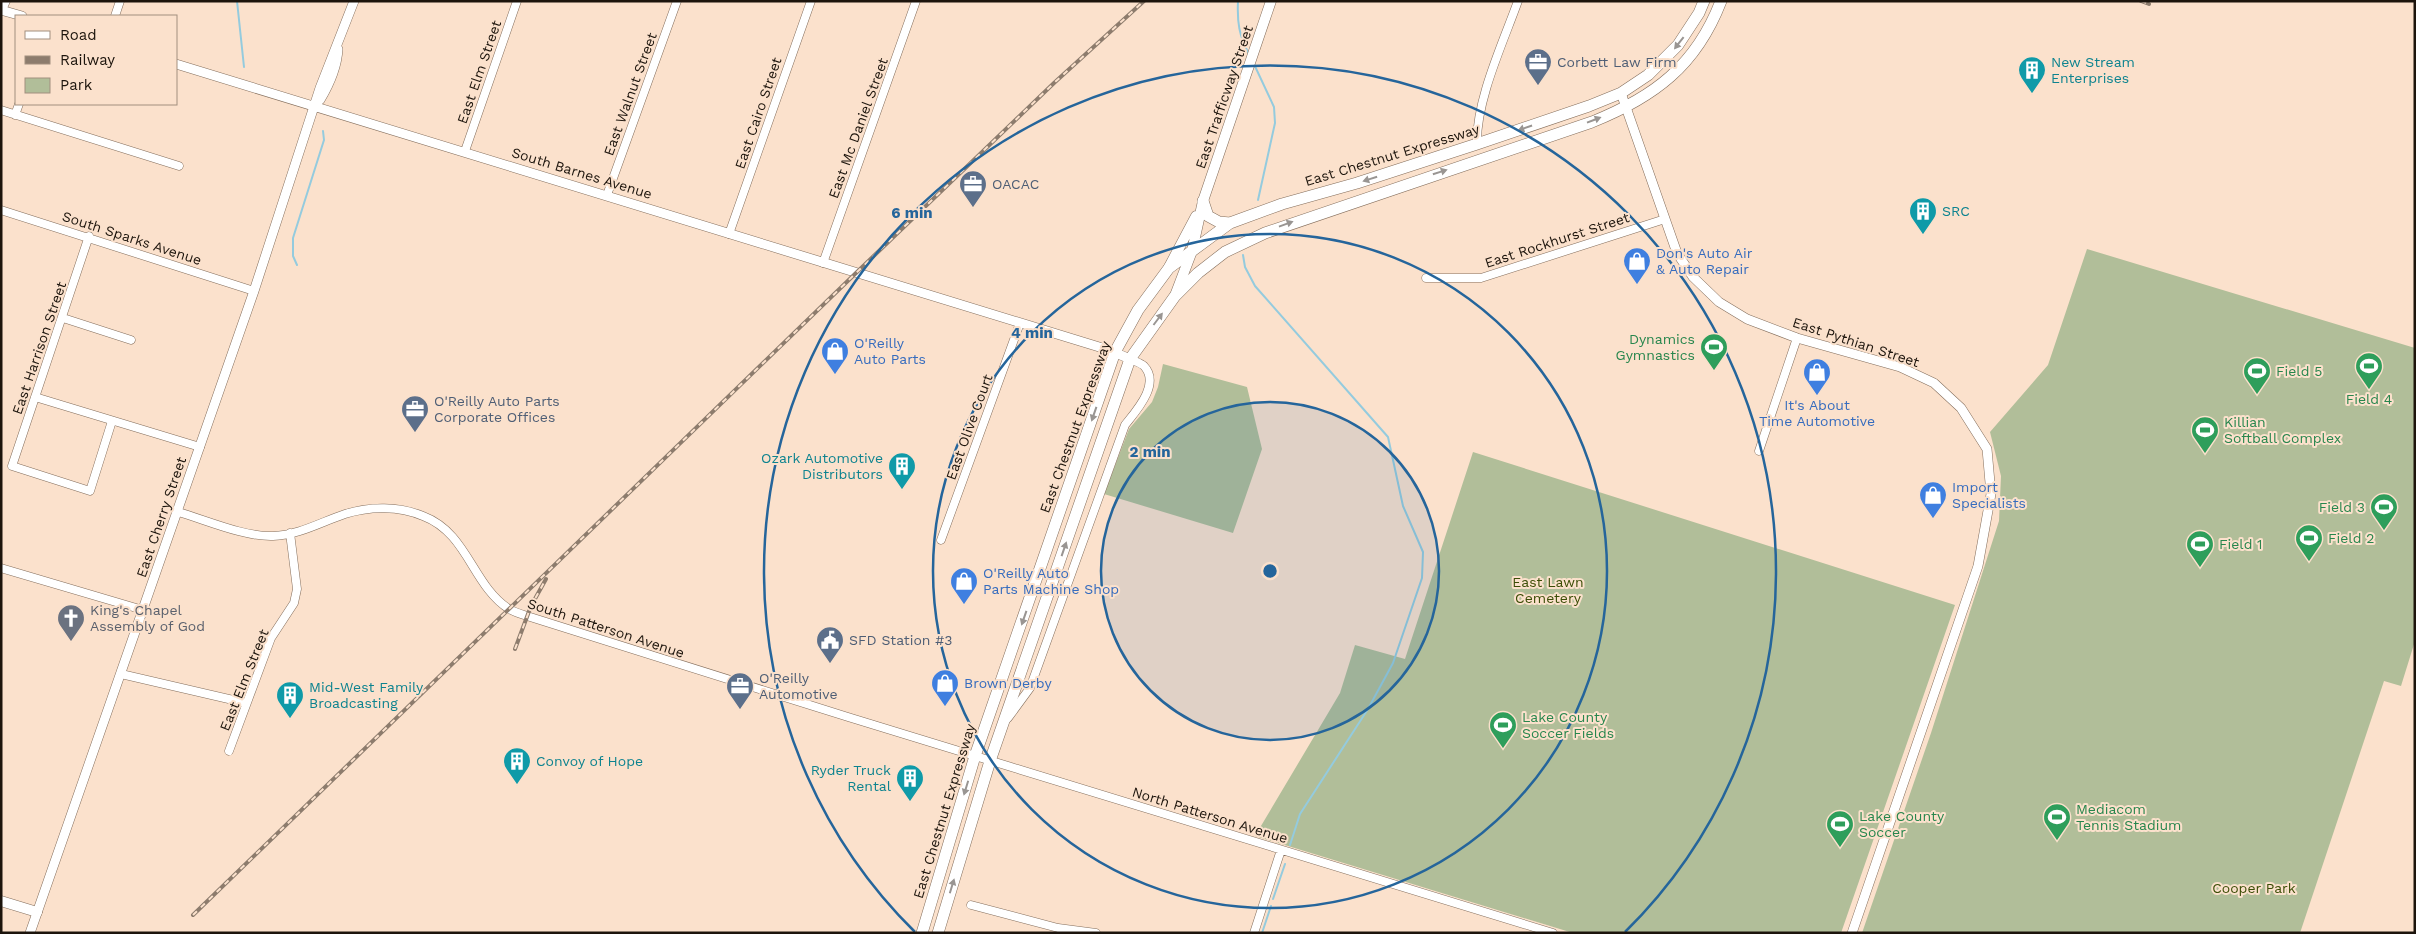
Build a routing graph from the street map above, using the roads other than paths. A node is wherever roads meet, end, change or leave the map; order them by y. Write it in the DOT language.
graph roads {
  1 [pos="120,1"];
  2 [pos="354,1"];
  3 [pos="517,1"];
  4 [pos="677,1"];
  5 [pos="811,1"];
  6 [pos="916,1"];
  7 [pos="1271,1"];
  8 [pos="1518,1"];
  9 [pos="1704,1"];
  10 [pos="1721,1"];
  11 [pos="3,7"];
  12 [pos="20,15"];
  13 [pos="115,15"];
  14 [pos="178,65"];
  15 [pos="1621,93"];
  16 [pos="19,105"];
  17 [pos="1627,108"];
  18 [pos="315,109"];
  19 [pos="1,110"];
  20 [pos="15,115"];
  21 [pos="1477,144"];
  22 [pos="465,151"];
  23 [pos="179,166"];
  24 [pos="607,196"];
  25 [pos="1203,201"];
  26 [pos="1,210"];
  27 [pos="1666,219"];
  28 [pos="1230,223"];
  29 [pos="729,234"];
  30 [pos="89,236"];
  31 [pos="1192,251"];
  32 [pos="823,263"];
  33 [pos="1169,268"];
  34 [pos="1426,278"];
  35 [pos="254,291"];
  36 [pos="1175,296"];
  37 [pos="63,318"];
  38 [pos="1020,323"];
  39 [pos="1797,338"];
  40 [pos="130,340"];
  41 [pos="1115,352"];
  42 [pos="1130,359"];
  43 [pos="35,397"];
  44 [pos="112,421"];
  45 [pos="200,447"];
  46 [pos="1759,451"];
  47 [pos="178,512"];
  48 [pos="290,533"];
  49 [pos="941,540"];
  50 [pos="1,568"];
  51 [pos="143,610"];
  52 [pos="121,674"];
  53 [pos="246,703"];
  54 [pos="860,721"];
  55 [pos="1003,724"];
  56 [pos="229,751"];
  57 [pos="975,756"];
  58 [pos="990,761"];
  59 [pos="1281,850"];
  60 [pos="1,901"];
  61 [pos="971,904"];
  62 [pos="37,912"];
  63 [pos="30,933"];
  64 [pos="922,933"];
  65 [pos="938,933"];
  66 [pos="1096,933"];
  67 [pos="1254,933"];
  68 [pos="1553,933"];
  69 [pos="1852,933"];
  1 -- 13 [label="street"];
  2 -- 18 [label="street, East Cherry Street"];
  3 -- 22 [label="street, East Elm Street"];
  4 -- 24 [label="street, East Walnut Street"];
  5 -- 29 [label="street, East Cairo Street"];
  6 -- 32 [label="street, East Mc Daniel Street"];
  7 -- 25 [label="main road, East Trafficway Street"];
  8 -- 21 [label="street"];
  9 -- 15 [label="main road, East Chestnut Expressway, one-way"];
  10 -- 17 [label="main road, East Chestnut Expressway"];
  11 -- 12 [label="street"];
  14 -- 18 [label="street, South Barnes Avenue"];
  15 -- 17 [label="street, East Pythian Street"];
  15 -- 21 [label="main road, East Chestnut Expressway, one-way"];
  16 -- 20 [label="street"];
  17 -- 27 [label="street, East Pythian Street"];
  36 -- 17 [label="main road, East Chestnut Expressway, one-way"];
  18 -- 22 [label="street, South Barnes Avenue"];
  18 -- 35 [label="street, East Cherry Street"];
  19 -- 20 [label="street"];
  20 -- 23 [label="street"];
  21 -- 28 [label="main road, East Chestnut Expressway, one-way"];
  22 -- 24 [label="street, South Barnes Avenue"];
  24 -- 29 [label="street, South Barnes Avenue"];
  25 -- 28 [label="main road"];
  25 -- 31 [label="main road, East Trafficway Street"];
  25 -- 33 [label="main road, East Trafficway Street"];
  26 -- 30 [label="street, South Sparks Avenue"];
  27 -- 34 [label="street, East Rockhurst Street"];
  27 -- 39 [label="street, East Pythian Street"];
  28 -- 31 [label="main road, East Chestnut Expressway"];
  29 -- 32 [label="street, South Barnes Avenue"];
  30 -- 35 [label="street, South Sparks Avenue"];
  30 -- 37 [label="street, East Harrison Street"];
  31 -- 33 [label="main road, East Chestnut Expressway"];
  31 -- 36 [label="main road, East Trafficway Street"];
  32 -- 38 [label="street, South Barnes Avenue"];
  33 -- 41 [label="main road, East Chestnut Expressway"];
  35 -- 45 [label="street, East Cherry Street"];
  42 -- 36 [label="main road, East Chestnut Expressway, one-way"];
  37 -- 40 [label="street"];
  37 -- 43 [label="street, East Harrison Street"];
  38 -- 41 [label="street, South Barnes Avenue"];
  38 -- 49 [label="street, East Olive Court"];
  39 -- 46 [label="street"];
  39 -- 69 [label="street, East Pythian Street"];
  41 -- 42 [label="street, South Barnes Avenue"];
  41 -- 57 [label="main road, East Chestnut Expressway, one-way"];
  55 -- 42 [label="main road, East Chestnut Expressway, one-way"];
  42 -- 55 [label="street"];
  43 -- 44 [label="street"];
  43 -- 44 [label="street, East Harrison Street"];
  44 -- 45 [label="street"];
  45 -- 47 [label="street, East Cherry Street"];
  47 -- 48 [label="street, South Patterson Avenue"];
  47 -- 51 [label="street, East Cherry Street"];
  48 -- 53 [label="street, East Elm Street"];
  48 -- 54 [label="street, South Patterson Avenue"];
  50 -- 51 [label="street"];
  51 -- 52 [label="street, East Cherry Street"];
  52 -- 53 [label="street"];
  52 -- 62 [label="street, East Cherry Street"];
  53 -- 56 [label="street, East Elm Street"];
  54 -- 57 [label="street, North Patterson Avenue"];
  55 -- 58 [label="main road, East Chestnut Expressway"];
  57 -- 58 [label="street, North Patterson Avenue"];
  57 -- 64 [label="main road, East Chestnut Expressway, one-way"];
  58 -- 59 [label="street, North Patterson Avenue"];
  65 -- 58 [label="main road, East Chestnut Expressway, one-way"];
  59 -- 67 [label="street"];
  59 -- 68 [label="street, North Patterson Avenue"];
  60 -- 62 [label="main road"];
  61 -- 66 [label="street"];
  62 -- 63 [label="street, East Cherry Street"];
}
